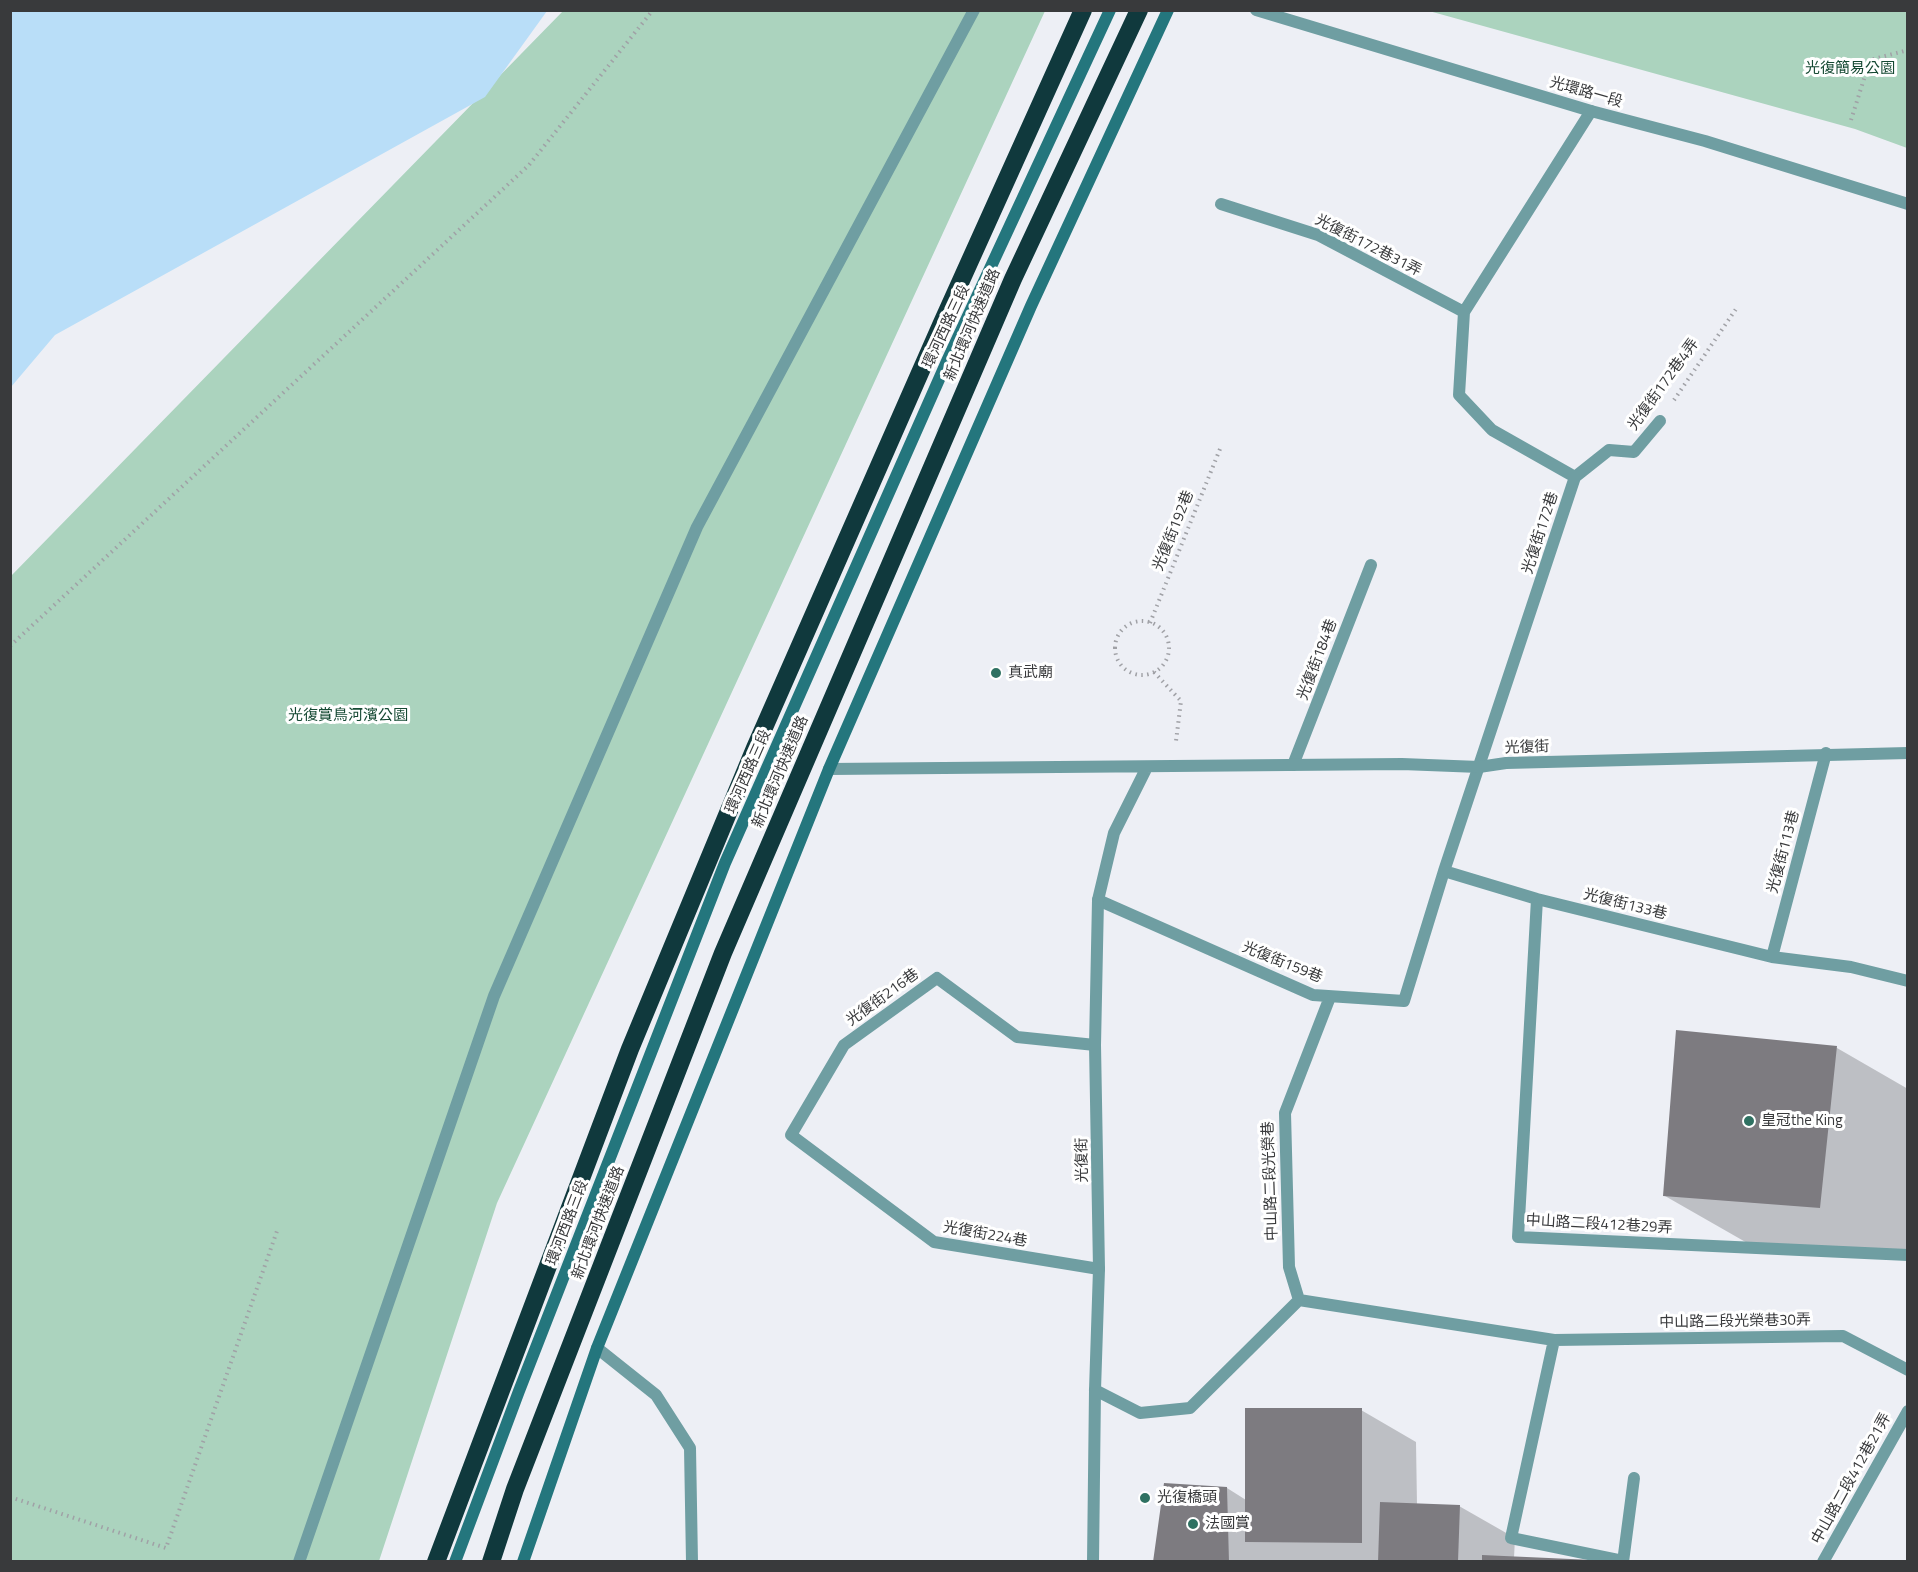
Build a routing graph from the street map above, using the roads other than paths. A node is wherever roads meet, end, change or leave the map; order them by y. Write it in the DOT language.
graph roads {
  1 [pos="974,10"];
  2 [pos="1083,10"];
  3 [pos="1110,10"];
  4 [pos="1139,10"];
  5 [pos="1168,10"];
  6 [pos="1256,10"];
  7 [pos="1591,111"];
  8 [pos="1221,204"];
  9 [pos="1908,204"];
  10 [pos="1464,312"];
  11 [pos="1660,421"];
  12 [pos="1575,477"];
  13 [pos="1371,565"];
  14 [pos="1826,753"];
  15 [pos="1908,753"];
  16 [pos="1293,765"];
  17 [pos="1147,767"];
  18 [pos="1479,767"];
  19 [pos="829,769"];
  20 [pos="1444,871"];
  21 [pos="1537,899"];
  22 [pos="1098,900"];
  23 [pos="1772,957"];
  24 [pos="1908,981"];
  25 [pos="1330,996"];
  26 [pos="1095,1045"];
  27 [pos="791,1135"];
  28 [pos="1908,1255"];
  29 [pos="1100,1269"];
  30 [pos="1299,1300"];
  31 [pos="1554,1340"];
  32 [pos="597,1348"];
  33 [pos="1908,1370"];
  34 [pos="1095,1390"];
  35 [pos="1908,1411"];
  36 [pos="1634,1478"];
  37 [pos="1623,1561"];
  38 [pos="298,1562"];
  39 [pos="436,1562"];
  40 [pos="455,1562"];
  41 [pos="491,1562"];
  42 [pos="523,1562"];
  43 [pos="692,1562"];
  44 [pos="1093,1562"];
  45 [pos="1823,1562"];
  1 -- 38 [label="street"];
  2 -- 39 [label="highway, 新北環河快速道路"];
  3 -- 40 [label="main road, 環河西路三段"];
  4 -- 41 [label="highway, 新北環河快速道路"];
  5 -- 19 [label="main road"];
  6 -- 7 [label="street, 光環路一段"];
  7 -- 9 [label="street, 光環路一段"];
  7 -- 10 [label="street, 光復街172巷"];
  8 -- 10 [label="street, 光復街172巷31弄"];
  10 -- 12 [label="street, 光復街172巷"];
  11 -- 12 [label="street, 光復街172巷4弄"];
  12 -- 18 [label="street, 光復街172巷"];
  13 -- 16 [label="street, 光復街184巷"];
  14 -- 15 [label="street, 光復街"];
  14 -- 18 [label="street, 光復街"];
  14 -- 23 [label="street, 光復街113巷"];
  16 -- 17 [label="street, 光復街"];
  16 -- 18 [label="street, 光復街"];
  17 -- 19 [label="street, 光復街"];
  17 -- 22 [label="street, 光復街"];
  18 -- 20 [label="street"];
  19 -- 32 [label="main road"];
  20 -- 21 [label="street, 光復街133巷"];
  20 -- 25 [label="street, 光復街159巷"];
  21 -- 23 [label="street, 光復街133巷"];
  21 -- 28 [label="street, 中山路二段412巷29弄"];
  22 -- 25 [label="street, 光復街159巷"];
  22 -- 26 [label="street, 光復街"];
  23 -- 24 [label="street, 光復街133巷"];
  25 -- 30 [label="street, 中山路二段光榮巷"];
  26 -- 27 [label="street, 光復街216巷"];
  26 -- 29 [label="street, 光復街"];
  27 -- 29 [label="street, 光復街224巷"];
  29 -- 34 [label="street, 光復街"];
  30 -- 31 [label="street, 中山路二段光榮巷30弄"];
  30 -- 34 [label="street"];
  31 -- 33 [label="street, 中山路二段光榮巷30弄"];
  31 -- 37 [label="street"];
  32 -- 42 [label="main road"];
  32 -- 43 [label="street"];
  34 -- 44 [label="street, 光復街"];
  35 -- 45 [label="street, 中山路二段412巷21弄"];
  36 -- 37 [label="street"];
}
